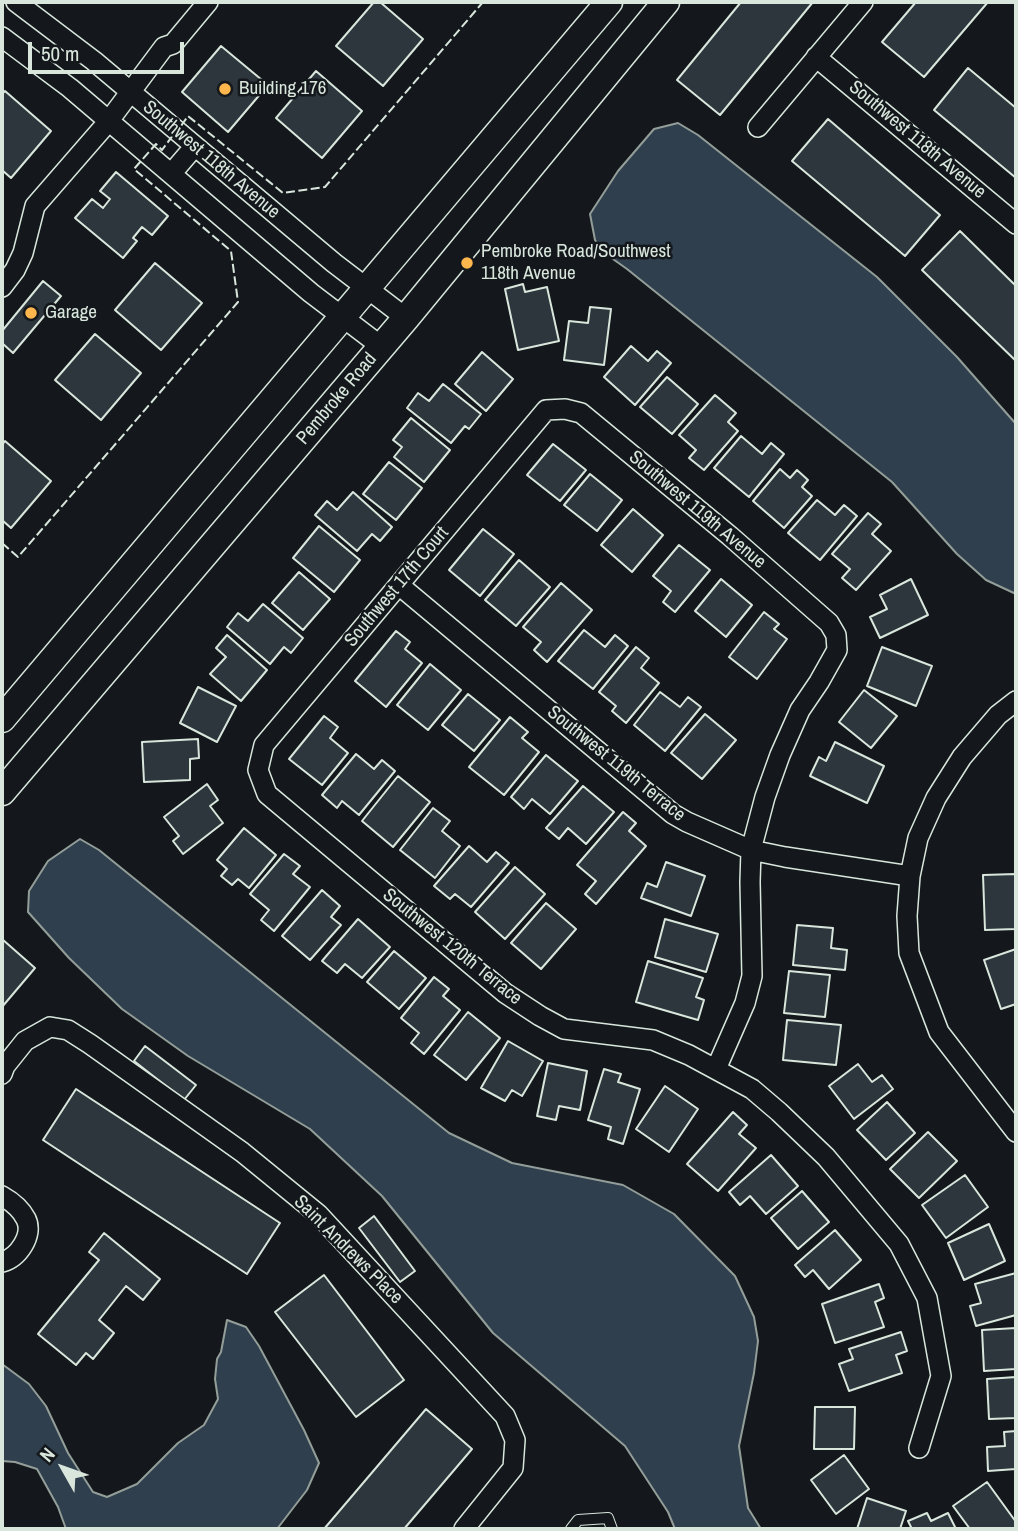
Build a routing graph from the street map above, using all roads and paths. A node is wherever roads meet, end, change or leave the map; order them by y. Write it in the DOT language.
graph roads {
  1 [pos="16,2"];
  2 [pos="208,2"];
  3 [pos="609,2"];
  4 [pos="666,2"];
  5 [pos="863,2"];
  6 [pos="2,37"];
  7 [pos="816,57"];
  8 [pos="131,92"];
  9 [pos="108,122"];
  10 [pos="758,127"];
  11 [pos="195,146"];
  12 [pos="171,174"];
  13 [pos="1016,224"];
  14 [pos="2,287"];
  15 [pos="368,288"];
  16 [pos="344,316"];
  17 [pos="406,318"];
  18 [pos="382,347"];
  19 [pos="546,410"];
  20 [pos="399,584"];
  21 [pos="1016,701"];
  22 [pos="2,719"];
  23 [pos="258,770"];
  24 [pos="2,792"];
  25 [pos="751,850"];
  26 [pos="910,876"];
  27 [pos="716,1069"];
  28 [pos="2,1074"];
  29 [pos="1016,1132"];
  30 [pos="2,1196"];
  31 [pos="2,1262"];
  32 [pos="919,1448"];
  33 [pos="464,1529"];
  34 [pos="571,1529"];
  35 [pos="612,1529"];
  1 -- 8 [label="street, Southwest 118th Avenue"];
  2 -- 8 [label="street"];
  3 -- 15 [label="main road"];
  4 -- 17 [label="main road, Pembroke Road"];
  5 -- 7 [label="street"];
  6 -- 9 [label="street, Southwest 118th Avenue"];
  7 -- 10 [label="street"];
  7 -- 13 [label="street, Southwest 118th Avenue"];
  8 -- 9 [label="street"];
  8 -- 11 [label="street, Southwest 118th Avenue"];
  9 -- 12 [label="street, Southwest 118th Avenue"];
  9 -- 14 [label="street"];
  11 -- 12 [label="street"];
  11 -- 15 [label="street, Southwest 118th Avenue"];
  12 -- 16 [label="street, Southwest 118th Avenue"];
  15 -- 16 [label="main road"];
  15 -- 17 [label="street, Southwest 118th Avenue"];
  16 -- 18 [label="street, Southwest 118th Avenue"];
  16 -- 22 [label="main road"];
  17 -- 18 [label="main road, Pembroke Road"];
  18 -- 24 [label="main road, Pembroke Road"];
  19 -- 20 [label="street, Southwest 17th Court"];
  19 -- 25 [label="street, Southwest 119th Avenue"];
  20 -- 23 [label="street, Southwest 17th Court"];
  20 -- 25 [label="street, Southwest 119th Terrace"];
  21 -- 26 [label="street"];
  23 -- 27 [label="street, Southwest 120th Terrace"];
  25 -- 26 [label="street, Southwest 119th Terrace"];
  25 -- 27 [label="street"];
  26 -- 29 [label="street"];
  27 -- 32 [label="street, Southwest 120th Terrace"];
  28 -- 33 [label="street, Saint Andrews Place"];
  30 -- 31 [label="street"];
  34 -- 35 [label="lane"];
}
